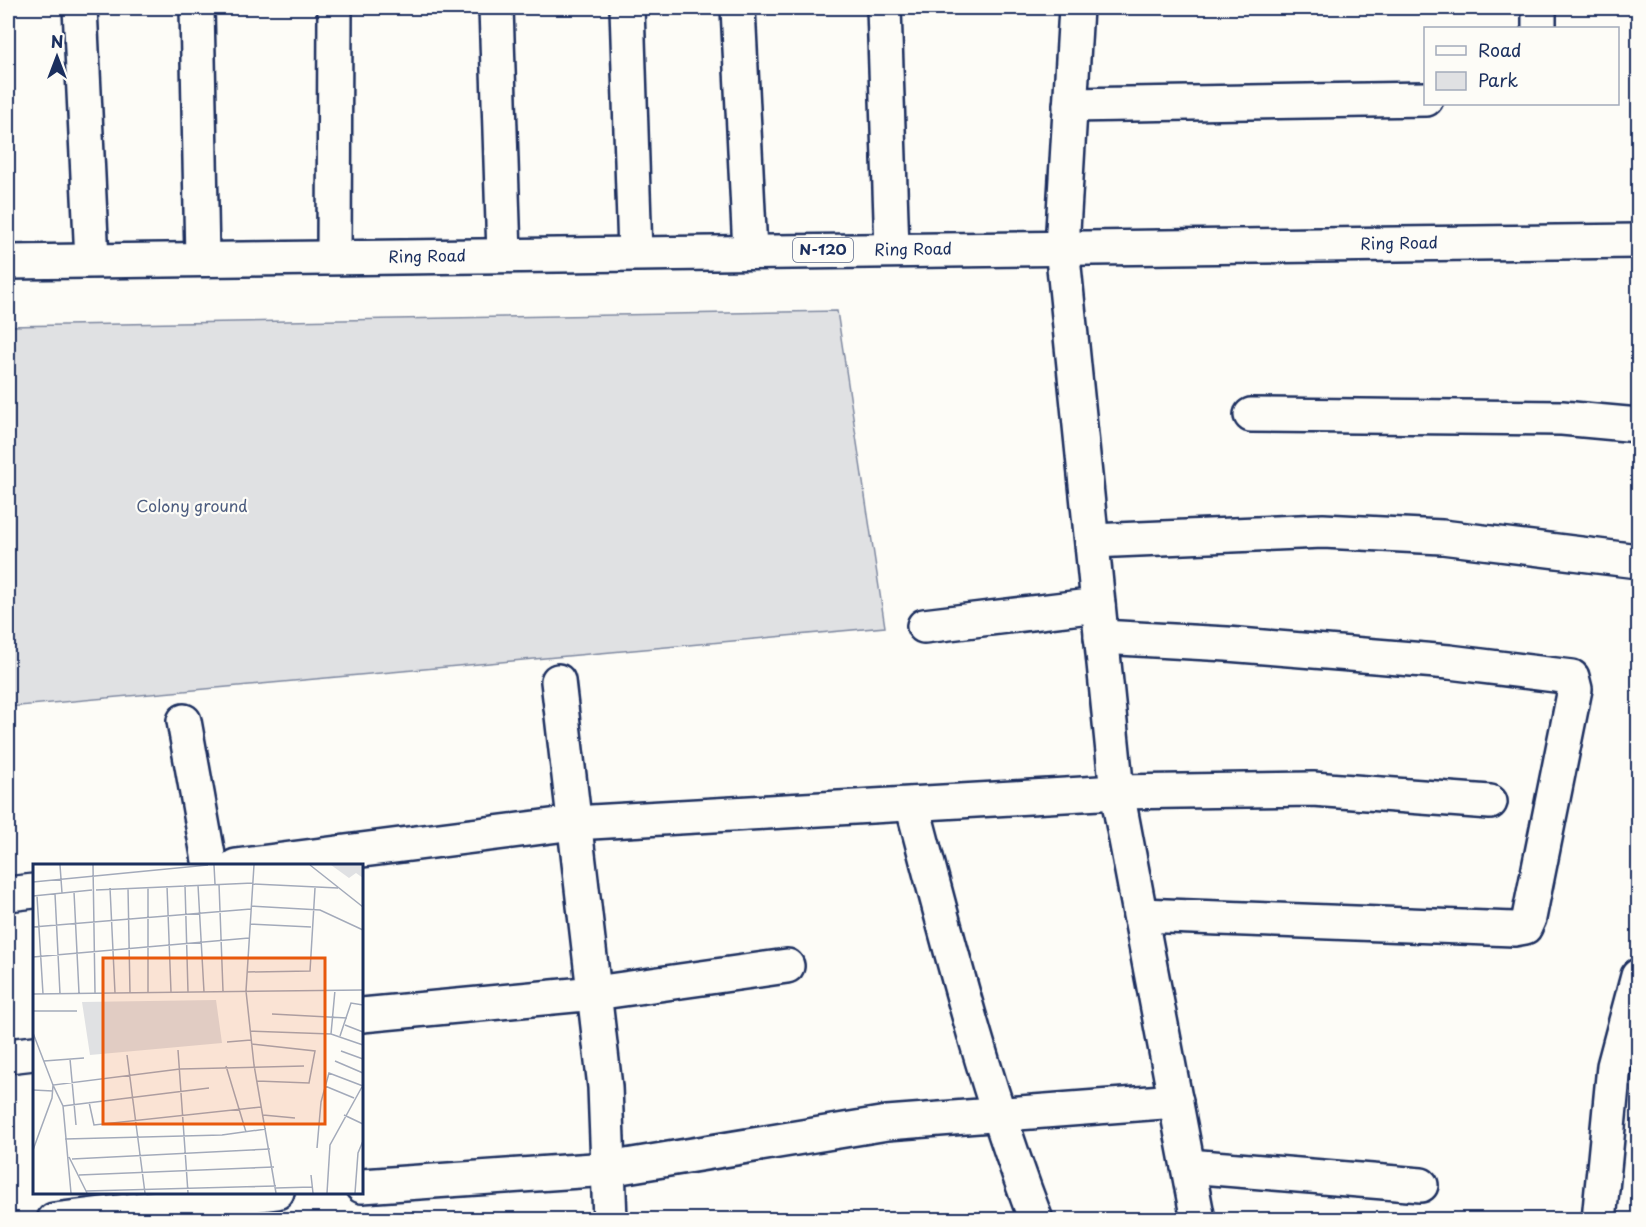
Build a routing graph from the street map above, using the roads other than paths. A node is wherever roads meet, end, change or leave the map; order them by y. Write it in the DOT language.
graph roads {
  1 [pos="80,8"];
  2 [pos="197,8"];
  3 [pos="334,8"];
  4 [pos="496,8"];
  5 [pos="627,8"];
  6 [pos="738,8"];
  7 [pos="884,8"];
  8 [pos="1076,8"];
  9 [pos="1539,8"];
  10 [pos="1539,27"];
  11 [pos="1424,99"];
  12 [pos="1070,105"];
  13 [pos="1638,241"];
  14 [pos="1062,247"];
  15 [pos="892,249"];
  16 [pos="750,251"];
  17 [pos="635,253"];
  18 [pos="504,254"];
  19 [pos="334,257"];
  20 [pos="202,259"];
  21 [pos="92,260"];
  22 [pos="8,261"];
  23 [pos="1251,415"];
  24 [pos="1638,425"];
  25 [pos="1092,541"];
  26 [pos="1638,561"];
  27 [pos="1098,605"];
  28 [pos="924,626"];
  29 [pos="1101,637"];
  30 [pos="558,681"];
  31 [pos="184,722"];
  32 [pos="1117,792"];
  33 [pos="1490,802"];
  34 [pos="912,804"];
  35 [pos="574,823"];
  36 [pos="210,864"];
  37 [pos="252,864"];
  38 [pos="33,891"];
  39 [pos="8,894"];
  40 [pos="1140,915"];
  41 [pos="787,966"];
  42 [pos="1638,976"];
  43 [pos="595,993"];
  44 [pos="363,1015"];
  45 [pos="33,1053"];
  46 [pos="8,1056"];
  47 [pos="1176,1101"];
  48 [pos="998,1116"];
  49 [pos="1188,1166"];
  50 [pos="608,1168"];
  51 [pos="1421,1185"];
  52 [pos="363,1186"];
  53 [pos="262,1200"];
  54 [pos="54,1220"];
  55 [pos="609,1220"];
  56 [pos="1036,1220"];
  57 [pos="1198,1220"];
  58 [pos="1599,1220"];
  1 -- 21 [label="main road"];
  2 -- 20 [label="main road"];
  3 -- 19 [label="main road"];
  4 -- 18 [label="main road"];
  5 -- 17 [label="main road"];
  6 -- 16 [label="main road"];
  7 -- 15 [label="main road"];
  8 -- 12 [label="main road"];
  9 -- 10 [label="main road"];
  11 -- 12 [label="main road"];
  12 -- 14 [label="main road"];
  13 -- 14 [label="main road, Ring Road / N-120"];
  14 -- 15 [label="main road, Ring Road / N-120"];
  14 -- 25 [label="main road"];
  15 -- 16 [label="main road, Ring Road / N-120"];
  16 -- 17 [label="main road, Ring Road / N-120"];
  17 -- 18 [label="main road, Ring Road / N-120"];
  18 -- 19 [label="main road, Ring Road / N-120"];
  19 -- 20 [label="main road, Ring Road / N-120"];
  20 -- 21 [label="main road, Ring Road / N-120"];
  21 -- 22 [label="main road, Ring Road / N-120"];
  23 -- 24 [label="main road"];
  25 -- 26 [label="main road"];
  25 -- 27 [label="main road"];
  27 -- 28 [label="main road"];
  27 -- 29 [label="main road"];
  29 -- 32 [label="main road"];
  29 -- 40 [label="main road"];
  30 -- 35 [label="main road"];
  31 -- 36 [label="main road"];
  32 -- 33 [label="main road"];
  32 -- 34 [label="main road"];
  32 -- 40 [label="main road"];
  34 -- 35 [label="main road"];
  34 -- 48 [label="main road"];
  35 -- 37 [label="main road"];
  35 -- 43 [label="main road"];
  38 -- 39 [label="main road"];
  40 -- 47 [label="main road"];
  41 -- 43 [label="main road"];
  42 -- 58 [label="main road"];
  43 -- 44 [label="main road"];
  43 -- 50 [label="main road"];
  45 -- 46 [label="main road"];
  47 -- 48 [label="main road"];
  47 -- 49 [label="main road"];
  48 -- 50 [label="main road"];
  48 -- 56 [label="main road"];
  49 -- 51 [label="main road"];
  49 -- 57 [label="main road"];
  50 -- 52 [label="main road"];
  50 -- 55 [label="main road"];
  53 -- 54 [label="main road"];
}
